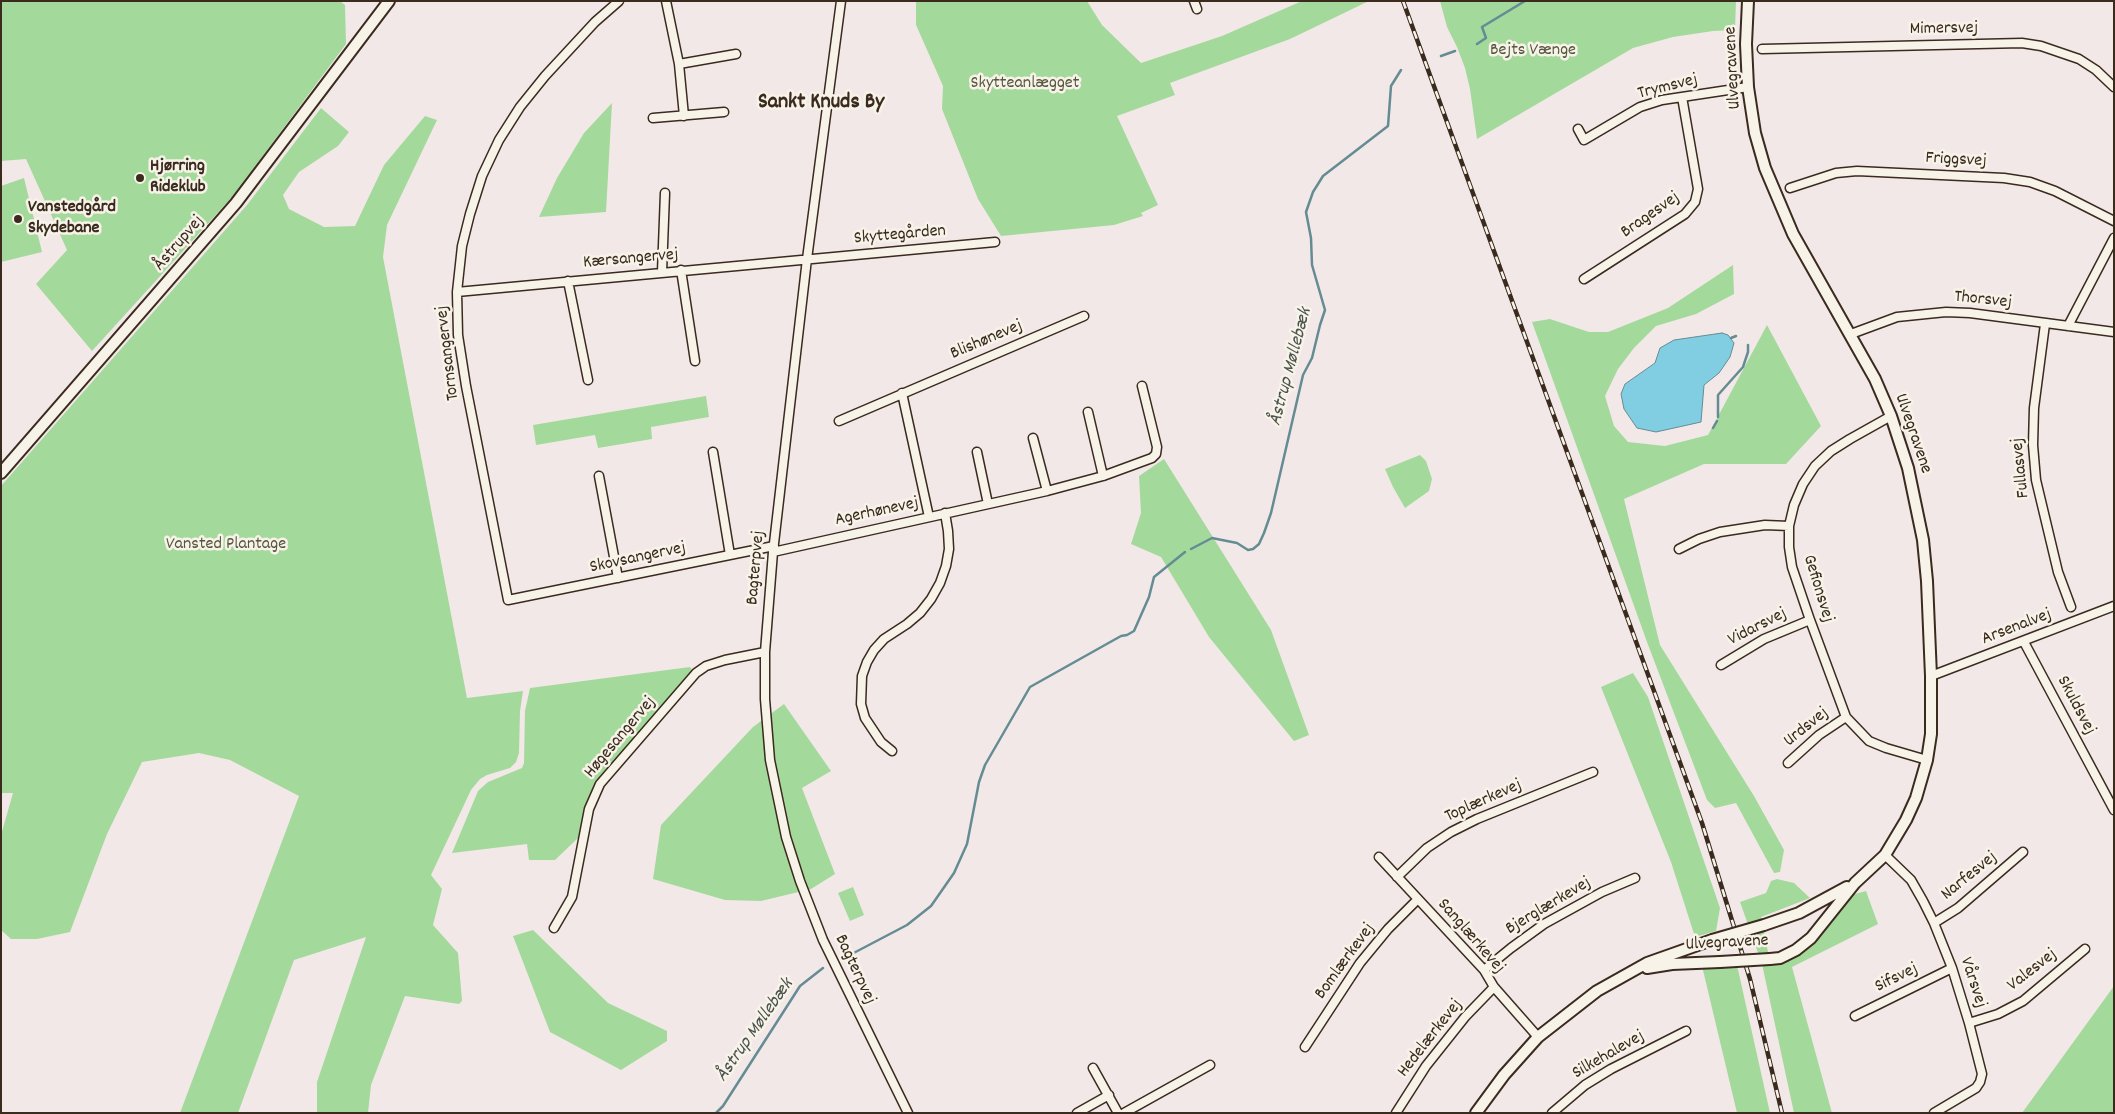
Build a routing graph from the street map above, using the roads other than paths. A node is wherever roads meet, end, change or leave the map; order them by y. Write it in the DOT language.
graph roads {
  1 [pos="389,1"];
  2 [pos="619,1"];
  3 [pos="666,1"];
  4 [pos="841,1"];
  5 [pos="1748,1"];
  6 [pos="1762,49"];
  7 [pos="736,54"];
  8 [pos="679,64"];
  9 [pos="2114,86"];
  10 [pos="1748,87"];
  11 [pos="1682,97"];
  12 [pos="724,112"];
  13 [pos="684,116"];
  14 [pos="653,118"];
  15 [pos="1578,129"];
  16 [pos="1790,188"];
  17 [pos="665,193"];
  18 [pos="2114,221"];
  19 [pos="2114,238"];
  20 [pos="995,242"];
  21 [pos="807,259"];
  22 [pos="681,270"];
  23 [pos="662,272"];
  24 [pos="1584,279"];
  25 [pos="568,281"];
  26 [pos="457,292"];
  27 [pos="1084,316"];
  28 [pos="2045,324"];
  29 [pos="2068,326"];
  30 [pos="2114,332"];
  31 [pos="1851,334"];
  32 [pos="695,361"];
  33 [pos="588,380"];
  34 [pos="1142,386"];
  35 [pos="902,393"];
  36 [pos="1088,412"];
  37 [pos="1891,416"];
  38 [pos="839,421"];
  39 [pos="1033,438"];
  40 [pos="713,452"];
  41 [pos="977,452"];
  42 [pos="1,472"];
  43 [pos="600,476"];
  44 [pos="1103,476"];
  45 [pos="1047,491"];
  46 [pos="988,504"];
  47 [pos="945,514"];
  48 [pos="929,517"];
  49 [pos="1789,526"];
  50 [pos="774,549"];
  51 [pos="1679,549"];
  52 [pos="730,555"];
  53 [pos="618,578"];
  54 [pos="508,600"];
  55 [pos="2071,606"];
  56 [pos="2114,606"];
  57 [pos="1810,620"];
  58 [pos="2024,642"];
  59 [pos="765,652"];
  60 [pos="1722,664"];
  61 [pos="1931,676"];
  62 [pos="1846,717"];
  63 [pos="892,750"];
  64 [pos="1927,760"];
  65 [pos="1788,763"];
  66 [pos="1593,772"];
  67 [pos="2114,810"];
  68 [pos="2023,852"];
  69 [pos="1885,854"];
  70 [pos="1379,856"];
  71 [pos="1398,877"];
  72 [pos="1635,878"];
  73 [pos="1854,883"];
  74 [pos="1418,900"];
  75 [pos="1934,923"];
  76 [pos="554,928"];
  77 [pos="2084,949"];
  78 [pos="1952,968"];
  79 [pos="1484,970"];
  80 [pos="1629,973"];
  81 [pos="1494,987"];
  82 [pos="1855,1016"];
  83 [pos="1969,1023"];
  84 [pos="1686,1030"];
  85 [pos="1538,1036"];
  86 [pos="1305,1047"];
  87 [pos="1210,1065"];
  88 [pos="1093,1068"];
  89 [pos="1109,1095"];
  90 [pos="908,1113"];
  91 [pos="1077,1113"];
  92 [pos="1118,1113"];
  93 [pos="1124,1113"];
  94 [pos="1396,1113"];
  95 [pos="1476,1113"];
  96 [pos="1552,1113"];
  97 [pos="1934,1113"];
  1 -- 42 [label="street, Åstrupvej"];
  2 -- 26 [label="street, Tornsangervej"];
  3 -- 8 [label="street"];
  4 -- 21 [label="street, Bagterpvej"];
  5 -- 10 [label="street, Ulvegravene"];
  6 -- 9 [label="street, Mimersvej"];
  7 -- 8 [label="street"];
  8 -- 13 [label="street"];
  10 -- 11 [label="street, Trymsvej"];
  10 -- 31 [label="street, Ulvegravene"];
  11 -- 15 [label="street, Trymsvej"];
  11 -- 24 [label="street, Bragesvej"];
  12 -- 13 [label="street"];
  13 -- 14 [label="street"];
  16 -- 18 [label="street, Friggsvej"];
  17 -- 23 [label="street"];
  19 -- 29 [label="street"];
  20 -- 21 [label="street, Skyttegården"];
  21 -- 22 [label="street, Kærsangervej"];
  21 -- 50 [label="street, Bagterpvej"];
  22 -- 23 [label="street, Kærsangervej"];
  22 -- 32 [label="street"];
  23 -- 25 [label="street, Kærsangervej"];
  25 -- 26 [label="street, Kærsangervej"];
  25 -- 33 [label="street"];
  26 -- 54 [label="street, Tornsangervej"];
  27 -- 35 [label="street, Blishønevej"];
  28 -- 29 [label="street, Thorsvej"];
  28 -- 31 [label="street, Thorsvej"];
  28 -- 55 [label="street, Fullasvej"];
  29 -- 30 [label="street, Thorsvej"];
  31 -- 37 [label="street, Ulvegravene"];
  34 -- 44 [label="street, Agerhønevej"];
  35 -- 38 [label="street, Blishønevej"];
  35 -- 48 [label="street"];
  36 -- 44 [label="street"];
  37 -- 49 [label="street, Gefionsvej"];
  37 -- 61 [label="street, Ulvegravene"];
  39 -- 45 [label="street"];
  40 -- 52 [label="street"];
  41 -- 46 [label="street"];
  43 -- 53 [label="street"];
  44 -- 45 [label="street, Agerhønevej"];
  45 -- 46 [label="street, Agerhønevej"];
  46 -- 47 [label="street, Agerhønevej"];
  47 -- 48 [label="street, Agerhønevej"];
  47 -- 63 [label="street"];
  48 -- 50 [label="street, Agerhønevej"];
  49 -- 51 [label="street"];
  49 -- 57 [label="street, Gefionsvej"];
  50 -- 52 [label="street, Skovsangervej"];
  50 -- 59 [label="street, Bagterpvej"];
  52 -- 53 [label="street, Skovsangervej"];
  53 -- 54 [label="street, Skovsangervej"];
  56 -- 58 [label="street, Arsenalvej"];
  57 -- 60 [label="street, Vidarsvej"];
  57 -- 62 [label="street, Gefionsvej"];
  58 -- 61 [label="street, Arsenalvej"];
  58 -- 67 [label="street, Skuldsvej"];
  59 -- 76 [label="street, Høgesangervej"];
  59 -- 90 [label="street, Bagterpvej"];
  61 -- 64 [label="street, Ulvegravene"];
  62 -- 64 [label="street, Gefionsvej"];
  62 -- 65 [label="street, Urdsvej"];
  64 -- 69 [label="street, Ulvegravene"];
  66 -- 71 [label="street, Toplærkevej"];
  68 -- 75 [label="street, Narfesvej"];
  69 -- 73 [label="street, Ulvegravene"];
  69 -- 75 [label="street, Vårsvej"];
  70 -- 71 [label="street, Sanglærkevej"];
  71 -- 74 [label="street, Sanglærkevej"];
  72 -- 79 [label="street, Bjerglærkevej"];
  73 -- 80 [label="street, Ulvegravene, bridge"];
  73 -- 80 [label="street, Ulvegravene, bridge"];
  74 -- 79 [label="street, Sanglærkevej"];
  74 -- 86 [label="street, Bomlærkevej"];
  75 -- 78 [label="street, Vårsvej"];
  77 -- 83 [label="street, Valesvej"];
  78 -- 82 [label="street, Sifsvej"];
  78 -- 83 [label="street, Vårsvej"];
  79 -- 81 [label="street, Sanglærkevej"];
  80 -- 85 [label="street, Ulvegravene"];
  81 -- 85 [label="street, Sanglærkevej"];
  81 -- 94 [label="street, Hedelærkevej"];
  83 -- 97 [label="street, Vårsvej"];
  84 -- 96 [label="street, Silkehalevej"];
  85 -- 95 [label="street, Ulvegravene"];
  87 -- 93 [label="street"];
  88 -- 89 [label="street"];
  89 -- 91 [label="street"];
  89 -- 92 [label="street"];
}
